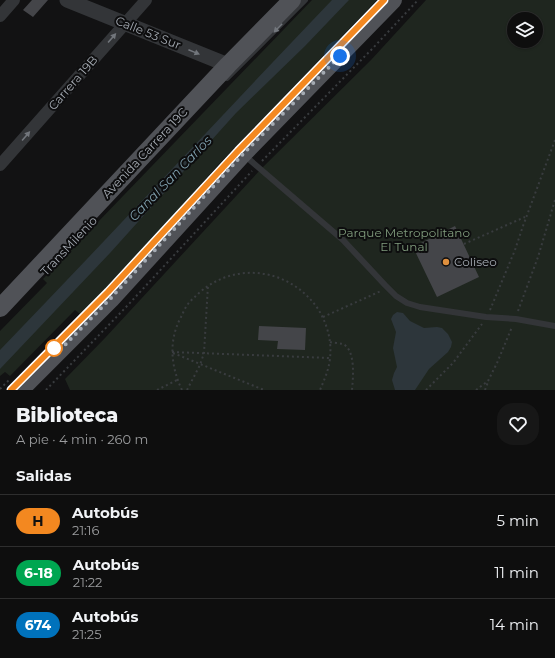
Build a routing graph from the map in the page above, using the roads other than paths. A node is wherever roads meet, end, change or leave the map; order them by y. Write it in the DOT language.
graph roads {
  1 [pos="14,0"];
  2 [pos="67,0"];
  3 [pos="146,0"];
  4 [pos="292,0"];
  5 [pos="305,0"];
  6 [pos="384,0"];
  7 [pos="393,0"];
  8 [pos="0,16"];
  9 [pos="125,23"];
  10 [pos="358,26"];
  11 [pos="226,74"];
  12 [pos="281,106"];
  13 [pos="250,160"];
  14 [pos="0,165"];
  15 [pos="108,292"];
  16 [pos="103,298"];
  17 [pos="0,308"];
  18 [pos="555,326"];
  19 [pos="11,390"];
  20 [pos="20,390"];
  1 -- 8 [label="street"];
  2 -- 9 [label="street, Calle 53 Sur"];
  3 -- 9 [label="street, Carrera 19B"];
  4 -- 11 [label="main road, Avenida Carrera 19C"];
  5 -- 11 [label="lane, one-way"];
  6 -- 10 [label="lane"];
  7 -- 13 [label="main road"];
  9 -- 11 [label="street, Calle 53 Sur, one-way"];
  14 -- 9 [label="street, Carrera 19B, one-way"];
  11 -- 17 [label="main road, Avenida Carrera 19C"];
  12 -- 15 [label="lane"];
  13 -- 18 [label="lane"];
  13 -- 20 [label="main road"];
  16 -- 19 [label="lane"];
}
